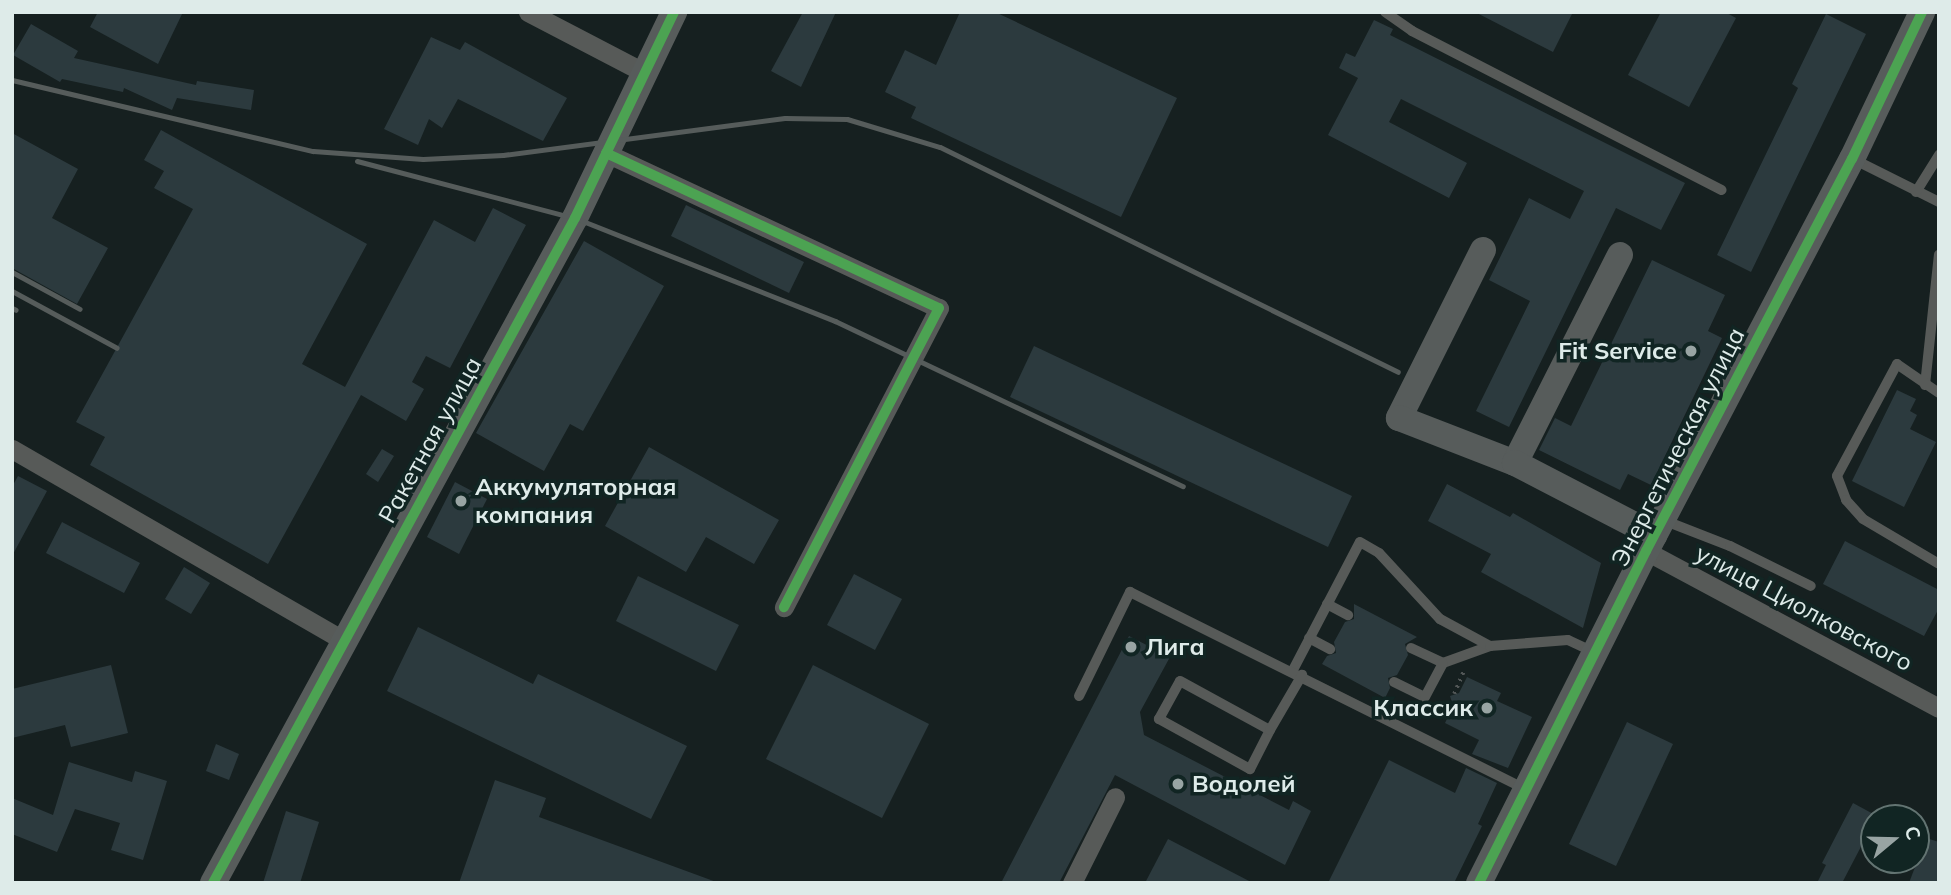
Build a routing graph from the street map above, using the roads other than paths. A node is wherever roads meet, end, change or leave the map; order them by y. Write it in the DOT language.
graph roads {
  1 [pos="528,12"];
  2 [pos="674,12"];
  3 [pos="1385,12"];
  4 [pos="1919,22"];
  5 [pos="645,73"];
  6 [pos="606,153"];
  7 [pos="1939,155"];
  8 [pos="1852,159"];
  9 [pos="1721,190"];
  10 [pos="1916,192"];
  11 [pos="1939,202"];
  12 [pos="1483,250"];
  13 [pos="1620,255"];
  14 [pos="1939,255"];
  15 [pos="1924,385"];
  16 [pos="1939,393"];
  17 [pos="12,449"];
  18 [pos="1515,463"];
  19 [pos="1654,535"];
  20 [pos="1939,564"];
  21 [pos="1811,586"];
  22 [pos="1327,604"];
  23 [pos="784,607"];
  24 [pos="1348,615"];
  25 [pos="1309,638"];
  26 [pos="345,640"];
  27 [pos="1490,646"];
  28 [pos="1412,648"];
  29 [pos="1330,649"];
  30 [pos="1597,654"];
  31 [pos="1443,663"];
  32 [pos="1298,673"];
  33 [pos="1394,682"];
  34 [pos="1079,696"];
  35 [pos="1939,708"];
  36 [pos="1270,730"];
  37 [pos="1527,790"];
  38 [pos="1115,797"];
  39 [pos="212,883"];
  40 [pos="1072,883"];
  41 [pos="1479,883"];
  1 -- 5 [label="street"];
  2 -- 5 [label="street, Ракетная улица"];
  3 -- 9 [label="lane"];
  4 -- 8 [label="street, Энергетическая улица"];
  5 -- 6 [label="street, Ракетная улица"];
  6 -- 23 [label="street"];
  6 -- 26 [label="street, Ракетная улица"];
  7 -- 10 [label="lane"];
  8 -- 10 [label="lane"];
  8 -- 19 [label="street, Энергетическая улица"];
  10 -- 11 [label="lane"];
  12 -- 18 [label="street"];
  13 -- 18 [label="street"];
  14 -- 15 [label="lane"];
  15 -- 16 [label="lane"];
  15 -- 20 [label="lane"];
  17 -- 26 [label="street"];
  18 -- 19 [label="street"];
  19 -- 21 [label="lane"];
  19 -- 30 [label="street, Энергетическая улица"];
  19 -- 35 [label="street, улица Циолковского"];
  22 -- 24 [label="lane"];
  22 -- 25 [label="lane"];
  22 -- 27 [label="lane"];
  25 -- 29 [label="lane"];
  25 -- 32 [label="lane"];
  26 -- 39 [label="street, Ракетная улица"];
  27 -- 30 [label="lane"];
  27 -- 31 [label="lane"];
  28 -- 31 [label="lane"];
  30 -- 37 [label="street, Энергетическая улица"];
  31 -- 33 [label="lane"];
  32 -- 34 [label="lane"];
  32 -- 36 [label="lane"];
  32 -- 37 [label="lane"];
  36 -- 36 [label="lane"];
  37 -- 41 [label="street, Энергетическая улица"];
  38 -- 40 [label="street"];
}
